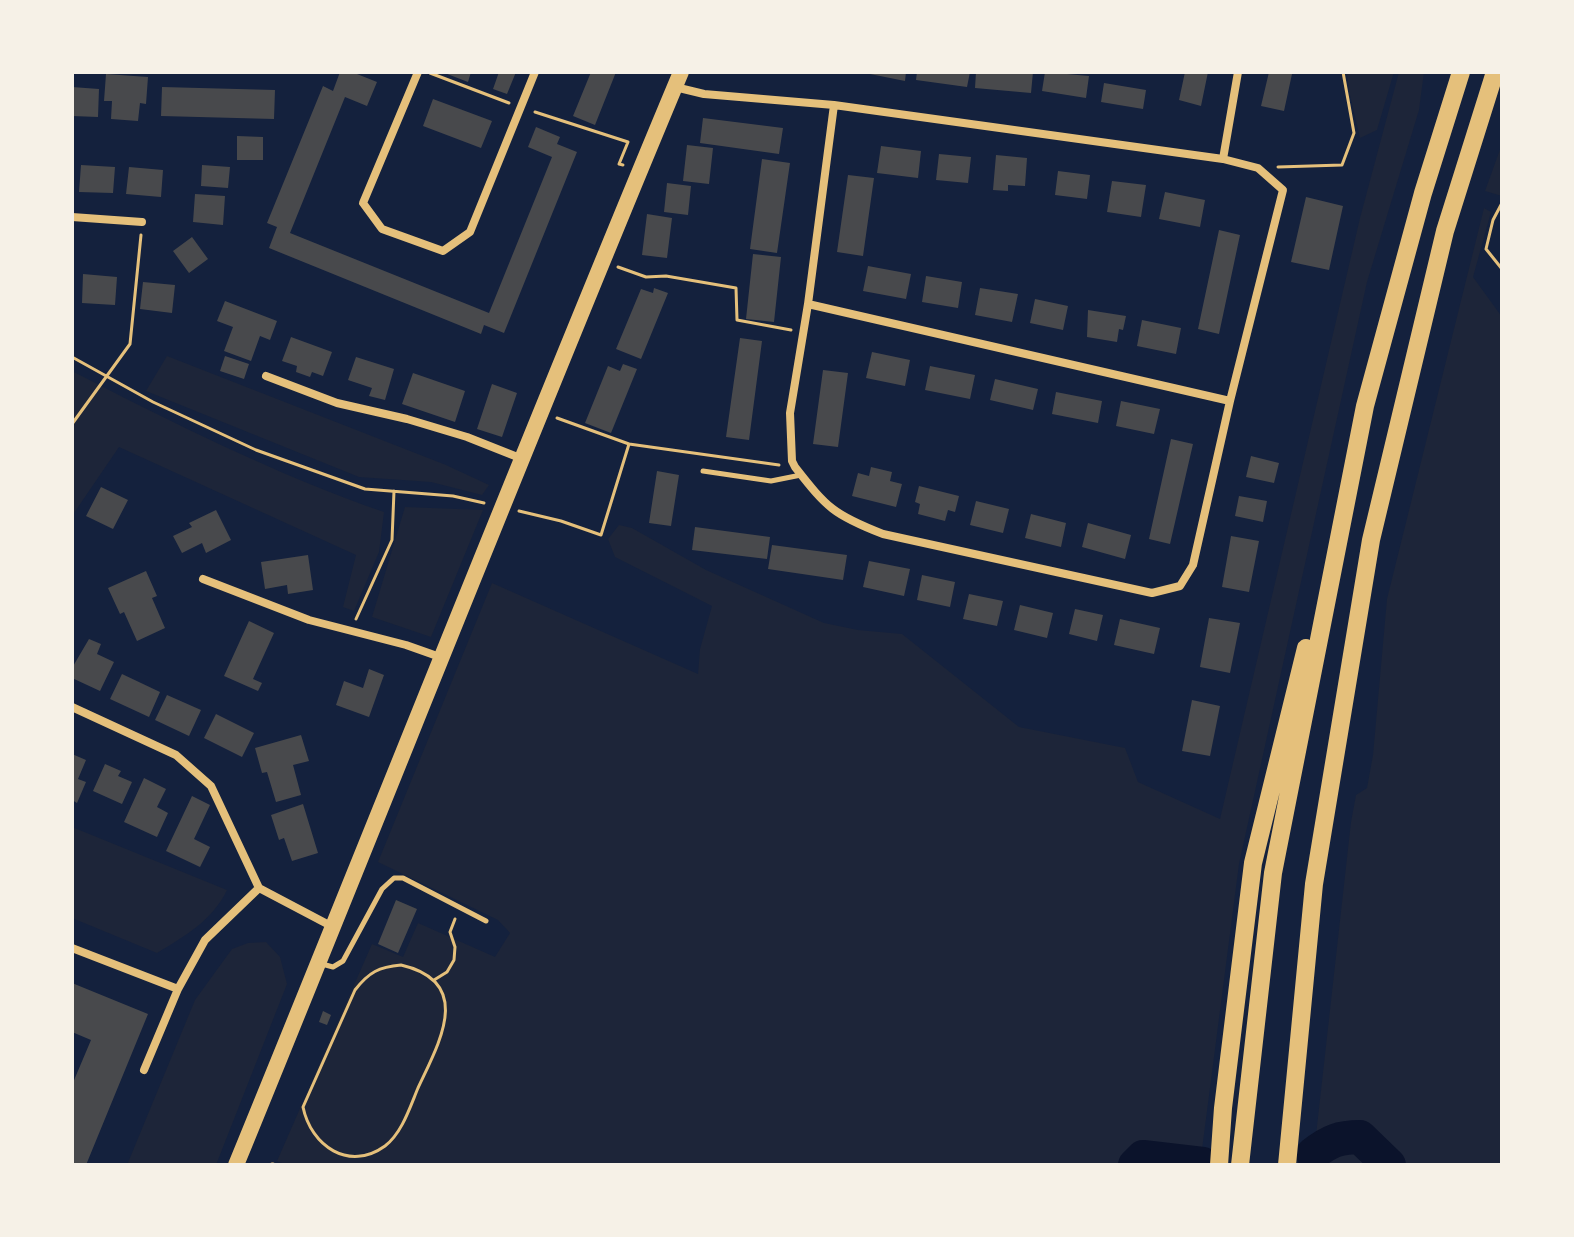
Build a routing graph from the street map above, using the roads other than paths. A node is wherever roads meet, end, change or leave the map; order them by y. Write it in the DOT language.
graph roads {
  1 [pos="418,72"];
  2 [pos="535,72"];
  3 [pos="1238,72"];
  4 [pos="1461,72"];
  5 [pos="1495,72"];
  6 [pos="678,79"];
  7 [pos="834,105"];
  8 [pos="1223,159"];
  9 [pos="72,217"];
  10 [pos="142,222"];
  11 [pos="808,304"];
  12 [pos="266,376"];
  13 [pos="1230,401"];
  14 [pos="1365,406"];
  15 [pos="518,465"];
  16 [pos="703,471"];
  17 [pos="801,475"];
  18 [pos="203,579"];
  19 [pos="440,657"];
  20 [pos="72,707"];
  21 [pos="259,888"];
  22 [pos="486,921"];
  23 [pos="334,927"];
  24 [pos="72,948"];
  25 [pos="319,963"];
  26 [pos="178,989"];
  27 [pos="1299,1024"];
  28 [pos="144,1070"];
  29 [pos="236,1165"];
  30 [pos="1219,1165"];
  31 [pos="1240,1165"];
  32 [pos="1287,1165"];
  33 [pos="1300,1165"];
  1 -- 2 [label="street"];
  3 -- 8 [label="street"];
  4 -- 14 [label="highway"];
  5 -- 27 [label="highway"];
  6 -- 7 [label="street"];
  6 -- 15 [label="main road"];
  7 -- 8 [label="street"];
  7 -- 11 [label="street"];
  8 -- 13 [label="street"];
  9 -- 10 [label="street"];
  11 -- 13 [label="street"];
  11 -- 17 [label="street"];
  12 -- 15 [label="street"];
  13 -- 17 [label="street"];
  14 -- 30 [label="highway"];
  14 -- 31 [label="highway"];
  15 -- 19 [label="main road"];
  16 -- 17 [label="lane"];
  18 -- 19 [label="street"];
  19 -- 23 [label="main road"];
  20 -- 21 [label="street"];
  21 -- 23 [label="street"];
  21 -- 26 [label="street"];
  22 -- 25 [label="lane"];
  23 -- 25 [label="main road"];
  24 -- 26 [label="street"];
  25 -- 29 [label="main road"];
  26 -- 28 [label="street"];
  27 -- 32 [label="highway"];
  27 -- 33 [label="highway"];
}
